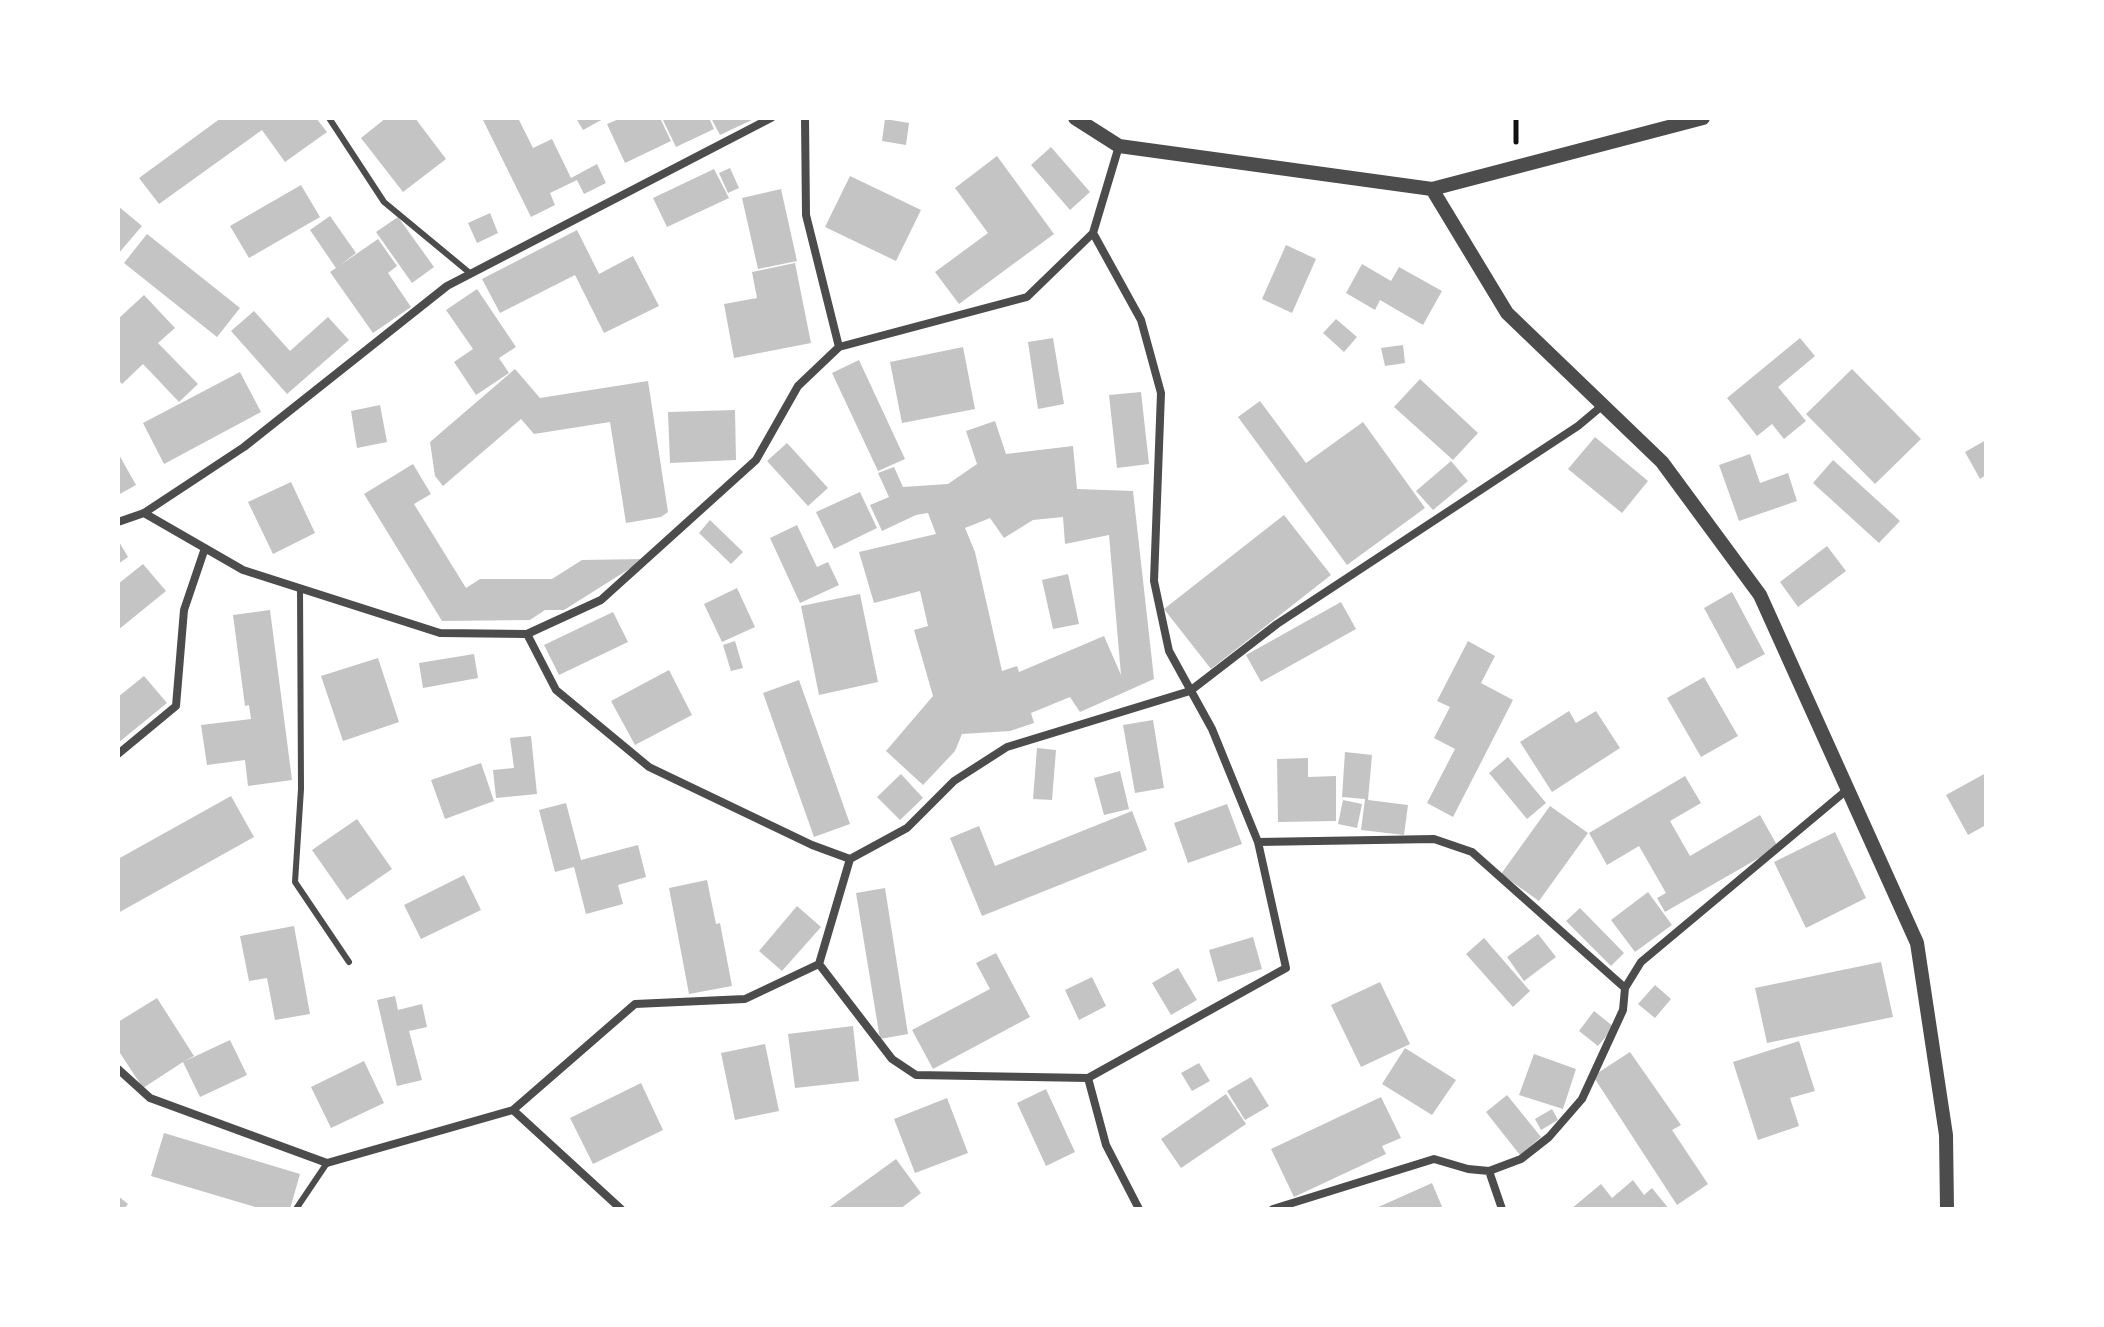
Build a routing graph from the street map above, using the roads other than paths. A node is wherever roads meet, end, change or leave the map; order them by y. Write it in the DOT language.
graph roads {
  1 [pos="329,118"];
  2 [pos="771,118"];
  3 [pos="805,118"];
  4 [pos="1075,118"];
  5 [pos="1703,118"];
  6 [pos="1119,146"];
  7 [pos="1432,189"];
  8 [pos="1093,233"];
  9 [pos="471,274"];
  10 [pos="839,347"];
  11 [pos="1603,405"];
  12 [pos="144,513"];
  13 [pos="118,522"];
  14 [pos="205,548"];
  15 [pos="300,588"];
  16 [pos="527,634"];
  17 [pos="1190,691"];
  18 [pos="118,754"];
  19 [pos="1849,788"];
  20 [pos="1258,842"];
  21 [pos="850,859"];
  22 [pos="349,962"];
  23 [pos="819,964"];
  24 [pos="1625,988"];
  25 [pos="118,1069"];
  26 [pos="1088,1078"];
  27 [pos="513,1110"];
  28 [pos="327,1163"];
  29 [pos="1489,1171"];
  30 [pos="296,1209"];
  31 [pos="621,1209"];
  32 [pos="1139,1209"];
  33 [pos="1273,1209"];
  34 [pos="1502,1209"];
  35 [pos="1947,1209"];
  1 -- 9 [label="lane"];
  2 -- 9 [label="street"];
  3 -- 10 [label="street"];
  4 -- 6 [label="street"];
  5 -- 7 [label="street"];
  6 -- 7 [label="street"];
  6 -- 8 [label="street"];
  7 -- 11 [label="street"];
  8 -- 10 [label="street"];
  8 -- 17 [label="street"];
  9 -- 12 [label="street"];
  10 -- 16 [label="street"];
  11 -- 17 [label="street"];
  11 -- 19 [label="street"];
  12 -- 13 [label="street"];
  12 -- 14 [label="street"];
  14 -- 15 [label="street"];
  14 -- 18 [label="street"];
  15 -- 16 [label="street"];
  15 -- 22 [label="lane"];
  16 -- 21 [label="street"];
  17 -- 20 [label="street"];
  17 -- 21 [label="street"];
  19 -- 24 [label="street"];
  19 -- 35 [label="street"];
  20 -- 24 [label="street"];
  20 -- 26 [label="street"];
  21 -- 23 [label="street"];
  23 -- 26 [label="street"];
  23 -- 27 [label="street"];
  24 -- 29 [label="street"];
  25 -- 28 [label="street"];
  26 -- 32 [label="street"];
  27 -- 28 [label="street"];
  27 -- 31 [label="street"];
  28 -- 30 [label="lane"];
  29 -- 33 [label="street"];
  29 -- 34 [label="street"];
}
